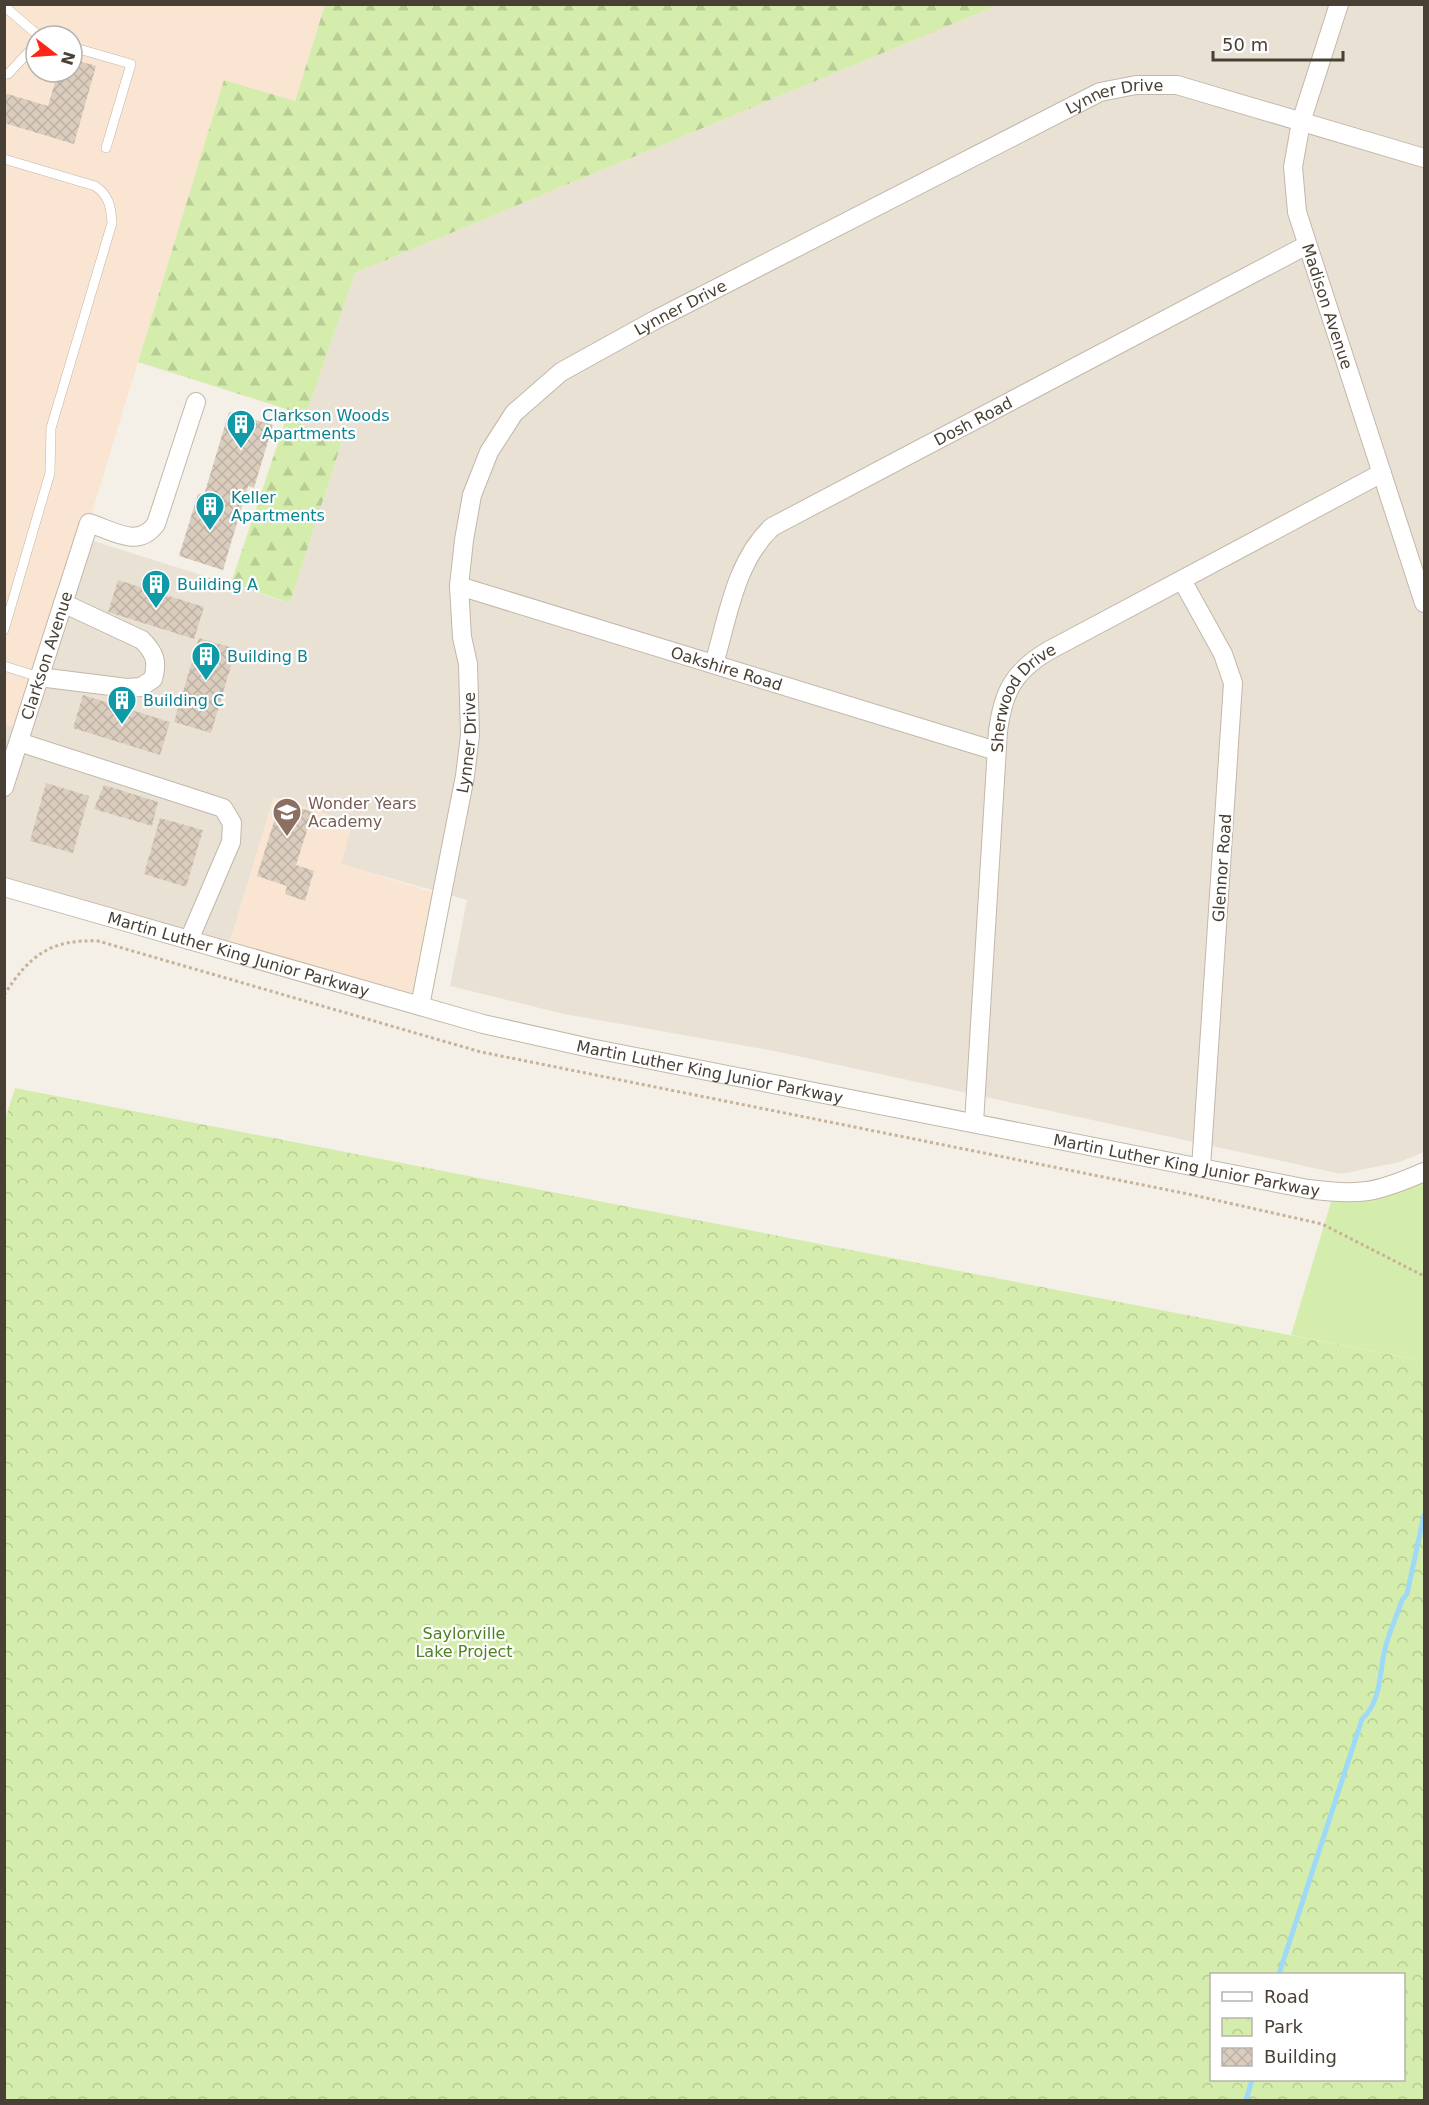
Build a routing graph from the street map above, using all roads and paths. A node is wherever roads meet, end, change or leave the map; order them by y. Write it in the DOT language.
graph roads {
  1 [pos="1339,4"];
  2 [pos="4,6"];
  3 [pos="25,24"];
  4 [pos="84,50"];
  5 [pos="24,57"];
  6 [pos="4,74"];
  7 [pos="1301,122"];
  8 [pos="106,148"];
  9 [pos="1425,158"];
  10 [pos="4,159"];
  11 [pos="1307,244"];
  12 [pos="196,402"];
  13 [pos="1382,473"];
  14 [pos="1182,580"];
  15 [pos="459,586"];
  16 [pos="63,603"];
  17 [pos="1425,603"];
  18 [pos="4,630"];
  19 [pos="714,664"];
  20 [pos="4,666"];
  21 [pos="39,677"];
  22 [pos="19,742"];
  23 [pos="996,751"];
  24 [pos="4,788"];
  25 [pos="4,887"];
  26 [pos="189,940"];
  27 [pos="4,995"];
  28 [pos="420,1006"];
  29 [pos="974,1123"];
  30 [pos="1201,1168"];
  31 [pos="1425,1172"];
  32 [pos="1213,1190"];
  33 [pos="1212,1199"];
  34 [pos="1425,1276"];
  1 -- 7 [label="street, Madison Avenue"];
  2 -- 3 [label="lane"];
  4 -- 8 [label="lane"];
  5 -- 6 [label="lane"];
  7 -- 9 [label="street, Lynner Drive"];
  7 -- 11 [label="street, Madison Avenue"];
  7 -- 15 [label="street, Lynner Drive"];
  10 -- 18 [label="lane"];
  11 -- 13 [label="street, Madison Avenue"];
  11 -- 19 [label="street, Dosh Road"];
  12 -- 16 [label="street, Clarkson Avenue"];
  13 -- 14 [label="street, Sherwood Drive"];
  13 -- 17 [label="street, Madison Avenue"];
  14 -- 23 [label="street, Sherwood Drive"];
  14 -- 30 [label="street, Glennor Road"];
  15 -- 19 [label="street, Oakshire Road"];
  15 -- 28 [label="street, Lynner Drive"];
  16 -- 21 [label="street, Clarkson Avenue"];
  16 -- 21 [label="street"];
  19 -- 23 [label="street, Oakshire Road"];
  20 -- 21 [label="lane"];
  21 -- 22 [label="street, Clarkson Avenue"];
  22 -- 24 [label="street, Clarkson Avenue"];
  22 -- 26 [label="street"];
  23 -- 29 [label="street, Sherwood Drive"];
  25 -- 26 [label="street, Martin Luther King Junior Parkway"];
  26 -- 28 [label="street, Martin Luther King Junior Parkway"];
  27 -- 33 [label="path"];
  28 -- 29 [label="street, Martin Luther King Junior Parkway"];
  29 -- 30 [label="street, Martin Luther King Junior Parkway"];
  30 -- 31 [label="street, Martin Luther King Junior Parkway"];
  32 -- 33 [label="path"];
  33 -- 34 [label="path"];
}
